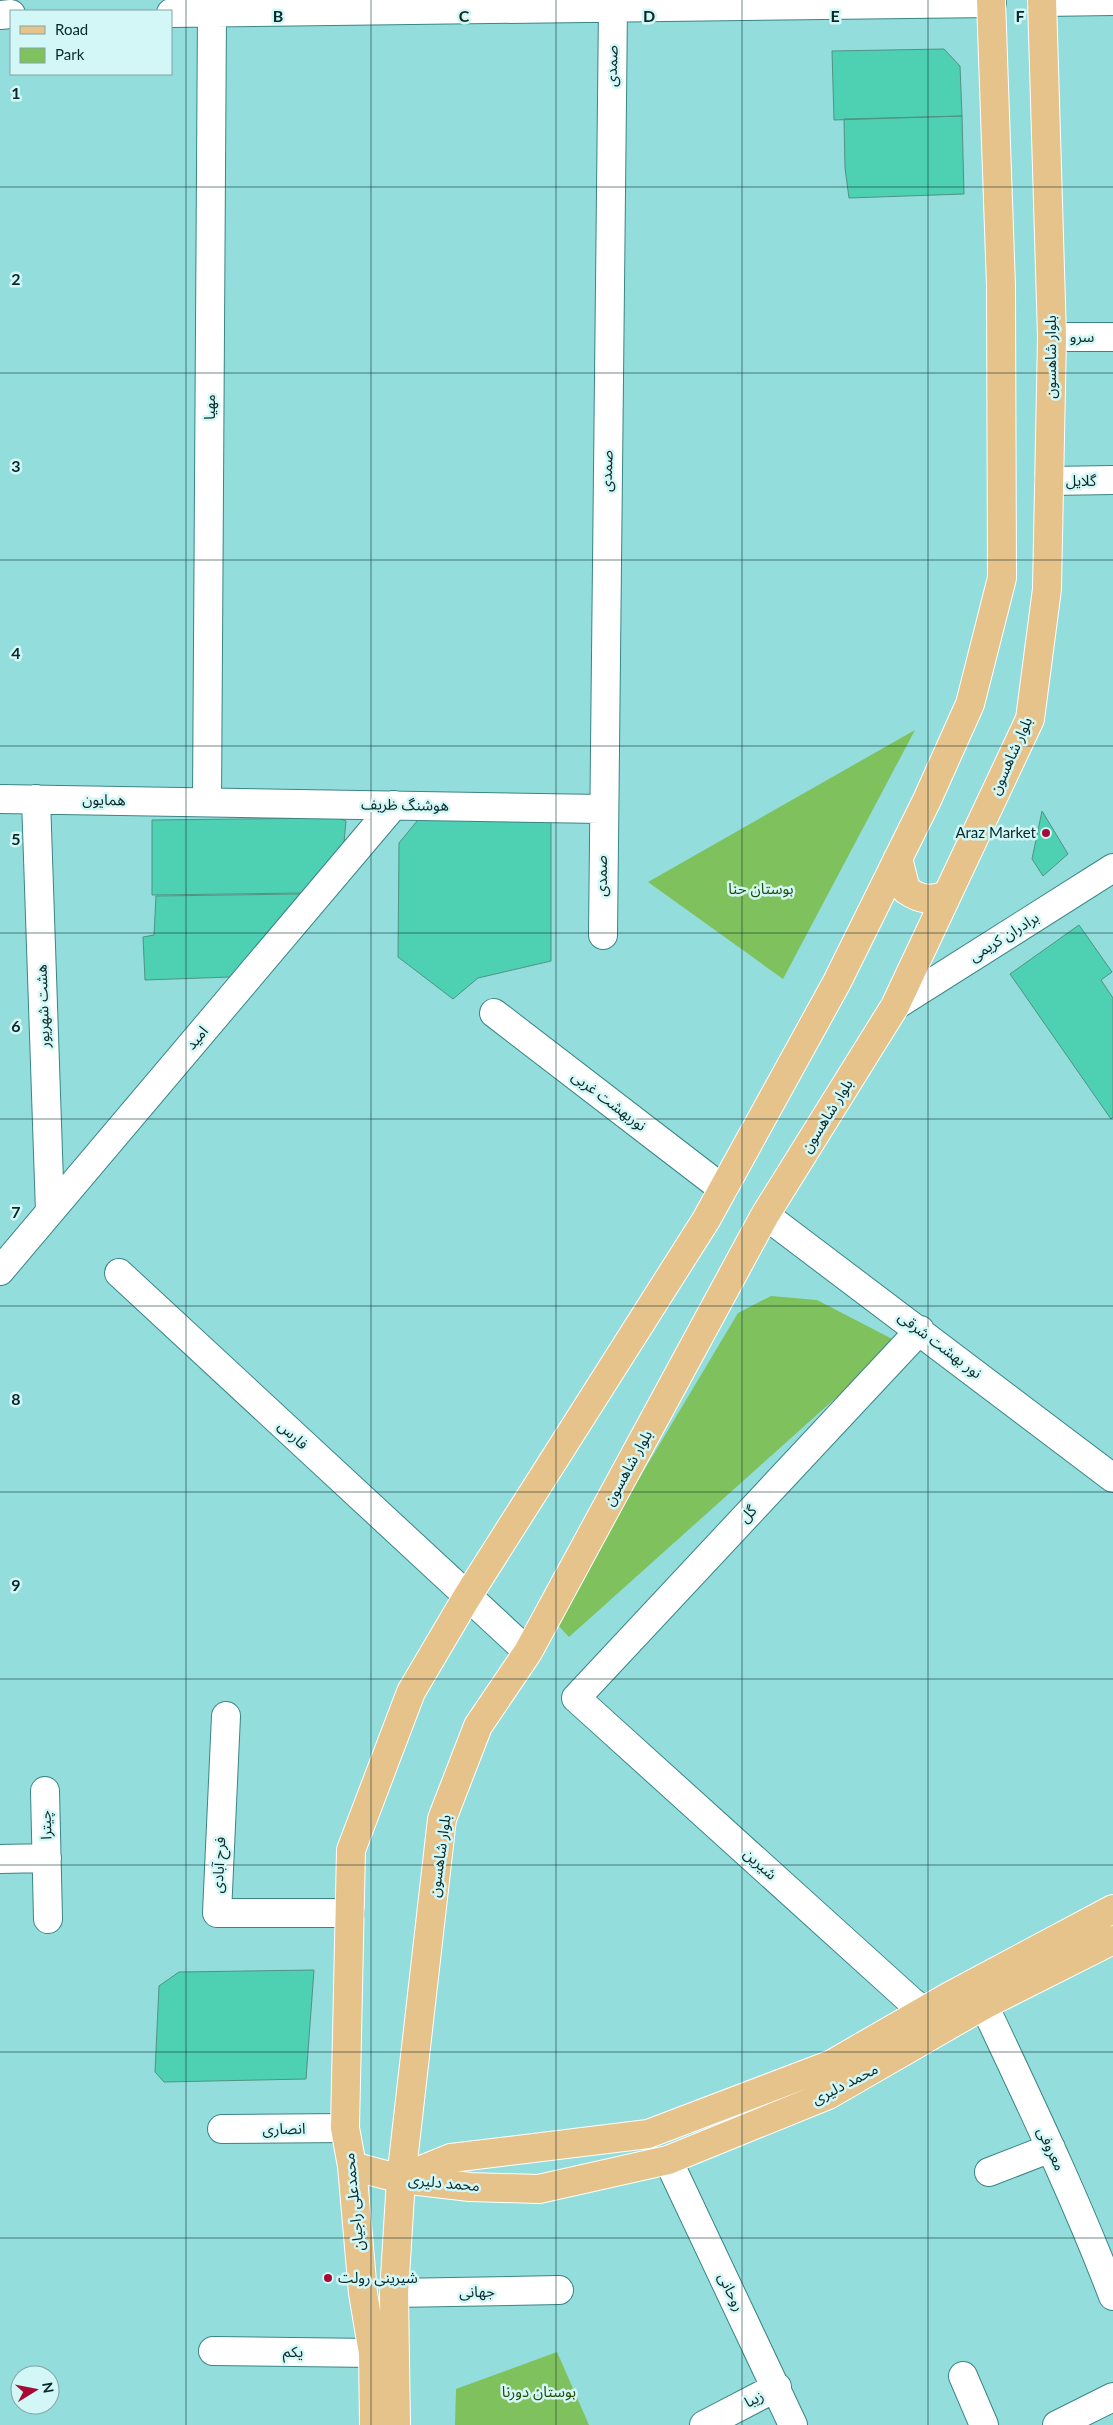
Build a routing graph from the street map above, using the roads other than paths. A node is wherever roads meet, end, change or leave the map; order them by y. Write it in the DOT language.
graph roads {
  1 [pos="992,1"];
  2 [pos="1042,1"];
  3 [pos="1113,1"];
  4 [pos="488,4"];
  5 [pos="612,7"];
  6 [pos="212,12"];
  7 [pos="172,13"];
  8 [pos="1052,337"];
  9 [pos="1113,337"];
  10 [pos="1113,480"];
  11 [pos="1049,481"];
  12 [pos="0,799"];
  13 [pos="36,799"];
  14 [pos="207,802"];
  15 [pos="394,805"];
  16 [pos="602,809"];
  17 [pos="898,858"];
  18 [pos="1113,868"];
  19 [pos="947,895"];
  20 [pos="602,935"];
  21 [pos="895,1006"];
  22 [pos="494,1014"];
  23 [pos="723,1188"];
  24 [pos="50,1212"];
  25 [pos="765,1215"];
  26 [pos="0,1271"];
  27 [pos="118,1273"];
  28 [pos="920,1330"];
  29 [pos="1113,1478"];
  30 [pos="467,1597"];
  31 [pos="528,1652"];
  32 [pos="576,1698"];
  33 [pos="226,1716"];
  34 [pos="45,1791"];
  35 [pos="47,1858"];
  36 [pos="0,1859"];
  37 [pos="1113,1909"];
  38 [pos="350,1913"];
  39 [pos="48,1919"];
  40 [pos="1113,1940"];
  41 [pos="984,2005"];
  42 [pos="924,2011"];
  43 [pos="946,2028"];
  44 [pos="345,2128"];
  45 [pos="222,2130"];
  46 [pos="1051,2148"];
  47 [pos="668,2160"];
  48 [pos="352,2166"];
  49 [pos="989,2172"];
  50 [pos="401,2179"];
  51 [pos="559,2290"];
  52 [pos="394,2293"];
  53 [pos="1113,2296"];
  54 [pos="213,2351"];
  55 [pos="374,2353"];
  56 [pos="963,2376"];
  57 [pos="777,2387"];
  58 [pos="1113,2397"];
  59 [pos="374,2425"];
  60 [pos="396,2425"];
  61 [pos="704,2425"];
  62 [pos="793,2425"];
  63 [pos="984,2425"];
  64 [pos="1057,2425"];
  1 -- 5 [label="street"];
  1 -- 17 [label="main road"];
  2 -- 3 [label="street"];
  2 -- 8 [label="main road, بلوار شاهسون"];
  4 -- 5 [label="street"];
  4 -- 6 [label="street"];
  5 -- 16 [label="street, صمدی"];
  6 -- 7 [label="street"];
  6 -- 14 [label="street, مهیا"];
  8 -- 9 [label="street, سرو"];
  8 -- 11 [label="main road, بلوار شاهسون"];
  10 -- 11 [label="street, گلایل"];
  11 -- 19 [label="main road, بلوار شاهسون"];
  12 -- 13 [label="street, همایون"];
  13 -- 14 [label="street, همایون"];
  13 -- 24 [label="street, هشت شهریور"];
  14 -- 15 [label="street, هوشنگ ظریف"];
  15 -- 16 [label="street, هوشنگ ظریف"];
  15 -- 24 [label="street, امید"];
  16 -- 20 [label="street, صمدی"];
  17 -- 19 [label="main road"];
  17 -- 23 [label="main road"];
  18 -- 21 [label="street, برادران کریمی"];
  19 -- 21 [label="main road, بلوار شاهسون"];
  21 -- 25 [label="main road, بلوار شاهسون"];
  22 -- 23 [label="street, نوربهشت غربی"];
  23 -- 30 [label="main road"];
  24 -- 26 [label="street, امید"];
  25 -- 28 [label="street, نور بهشت شرقی"];
  25 -- 31 [label="main road, بلوار شاهسون"];
  27 -- 30 [label="street, فارس"];
  28 -- 29 [label="street, نور بهشت شرقی"];
  28 -- 32 [label="street, گل"];
  30 -- 31 [label="street, فارس"];
  30 -- 38 [label="main road"];
  31 -- 50 [label="main road, بلوار شاهسون"];
  32 -- 42 [label="street, شیرین"];
  33 -- 38 [label="street, فرح آبادی"];
  34 -- 35 [label="street, چیترا"];
  35 -- 36 [label="street, چیترا"];
  35 -- 39 [label="street, چیترا"];
  37 -- 42 [label="main road, محمد دلیری"];
  38 -- 44 [label="main road"];
  40 -- 41 [label="main road, محمد دلیری"];
  41 -- 43 [label="main road, محمد دلیری"];
  41 -- 46 [label="street, معروفی"];
  42 -- 43 [label="street, شیرین"];
  42 -- 50 [label="main road, محمد دلیری"];
  43 -- 47 [label="main road, محمد دلیری"];
  44 -- 45 [label="street, انصاری"];
  44 -- 48 [label="main road, محمدعلی راجیان"];
  46 -- 49 [label="street"];
  46 -- 53 [label="street, معروفی"];
  47 -- 50 [label="main road, محمد دلیری"];
  47 -- 57 [label="street, روحانی"];
  48 -- 50 [label="main road"];
  48 -- 55 [label="main road, محمدعلی راجیان"];
  50 -- 52 [label="main road"];
  51 -- 52 [label="street, جهانی"];
  52 -- 60 [label="main road"];
  54 -- 55 [label="street, یکم"];
  55 -- 59 [label="main road, محمدعلی راجیان"];
  56 -- 63 [label="street"];
  57 -- 61 [label="street, زیبا"];
  57 -- 62 [label="street, روحانی"];
  58 -- 64 [label="street"];
}
